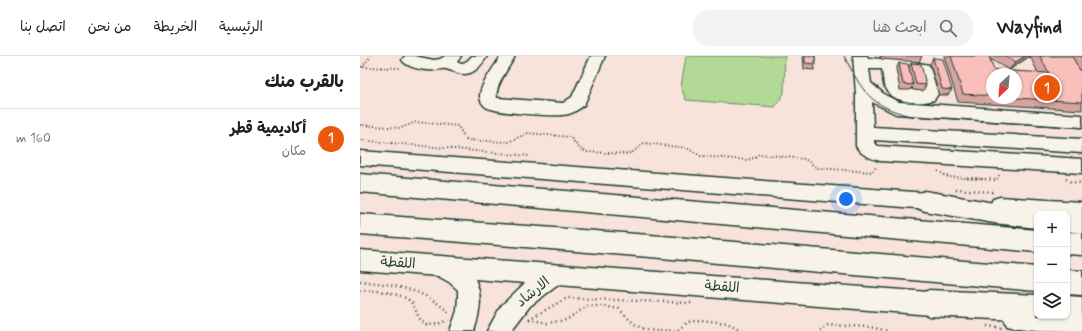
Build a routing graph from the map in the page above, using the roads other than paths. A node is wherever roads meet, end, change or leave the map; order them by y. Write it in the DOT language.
graph roads {
  1 [pos="480,56"];
  2 [pos="508,56"];
  3 [pos="598,56"];
  4 [pos="451,59"];
  5 [pos="410,60"];
  6 [pos="860,60"];
  7 [pos="889,65"];
  8 [pos="862,84"];
  9 [pos="1082,121"];
  10 [pos="864,134"];
  11 [pos="1061,145"];
  12 [pos="1082,146"];
  13 [pos="360,158"];
  14 [pos="1073,170"];
  15 [pos="360,183"];
  16 [pos="925,201"];
  17 [pos="1082,210"];
  18 [pos="1034,218"];
  19 [pos="1070,221"];
  20 [pos="1082,223"];
  21 [pos="360,224"];
  22 [pos="1034,241"];
  23 [pos="1070,243"];
  24 [pos="1082,244"];
  25 [pos="360,260"];
  26 [pos="439,265"];
  27 [pos="555,275"];
  28 [pos="1034,279"];
  29 [pos="1070,282"];
  30 [pos="1082,283"];
  31 [pos="929,303"];
  32 [pos="1034,308"];
  33 [pos="1070,309"];
  34 [pos="1082,310"];
  35 [pos="1082,324"];
  36 [pos="501,327"];
  37 [pos="462,331"];
  1 -- 4 [label="street"];
  2 -- 3 [label="street"];
  4 -- 5 [label="street"];
  6 -- 7 [label="street"];
  6 -- 8 [label="street"];
  8 -- 9 [label="street"];
  8 -- 10 [label="street"];
  10 -- 11 [label="street"];
  10 -- 14 [label="street"];
  11 -- 12 [label="street"];
  11 -- 14 [label="street"];
  13 -- 16 [label="street"];
  15 -- 22 [label="main road"];
  16 -- 17 [label="street"];
  16 -- 18 [label="main road"];
  19 -- 20 [label="main road"];
  21 -- 28 [label="main road"];
  23 -- 24 [label="main road"];
  25 -- 26 [label="street, اللقطة"];
  26 -- 27 [label="street, اللقطة"];
  26 -- 37 [label="street"];
  27 -- 31 [label="street, اللقطة"];
  27 -- 36 [label="street, الارشاد"];
  29 -- 30 [label="main road"];
  31 -- 32 [label="main road"];
  31 -- 35 [label="street, اللقطة"];
  33 -- 34 [label="main road"];
}
